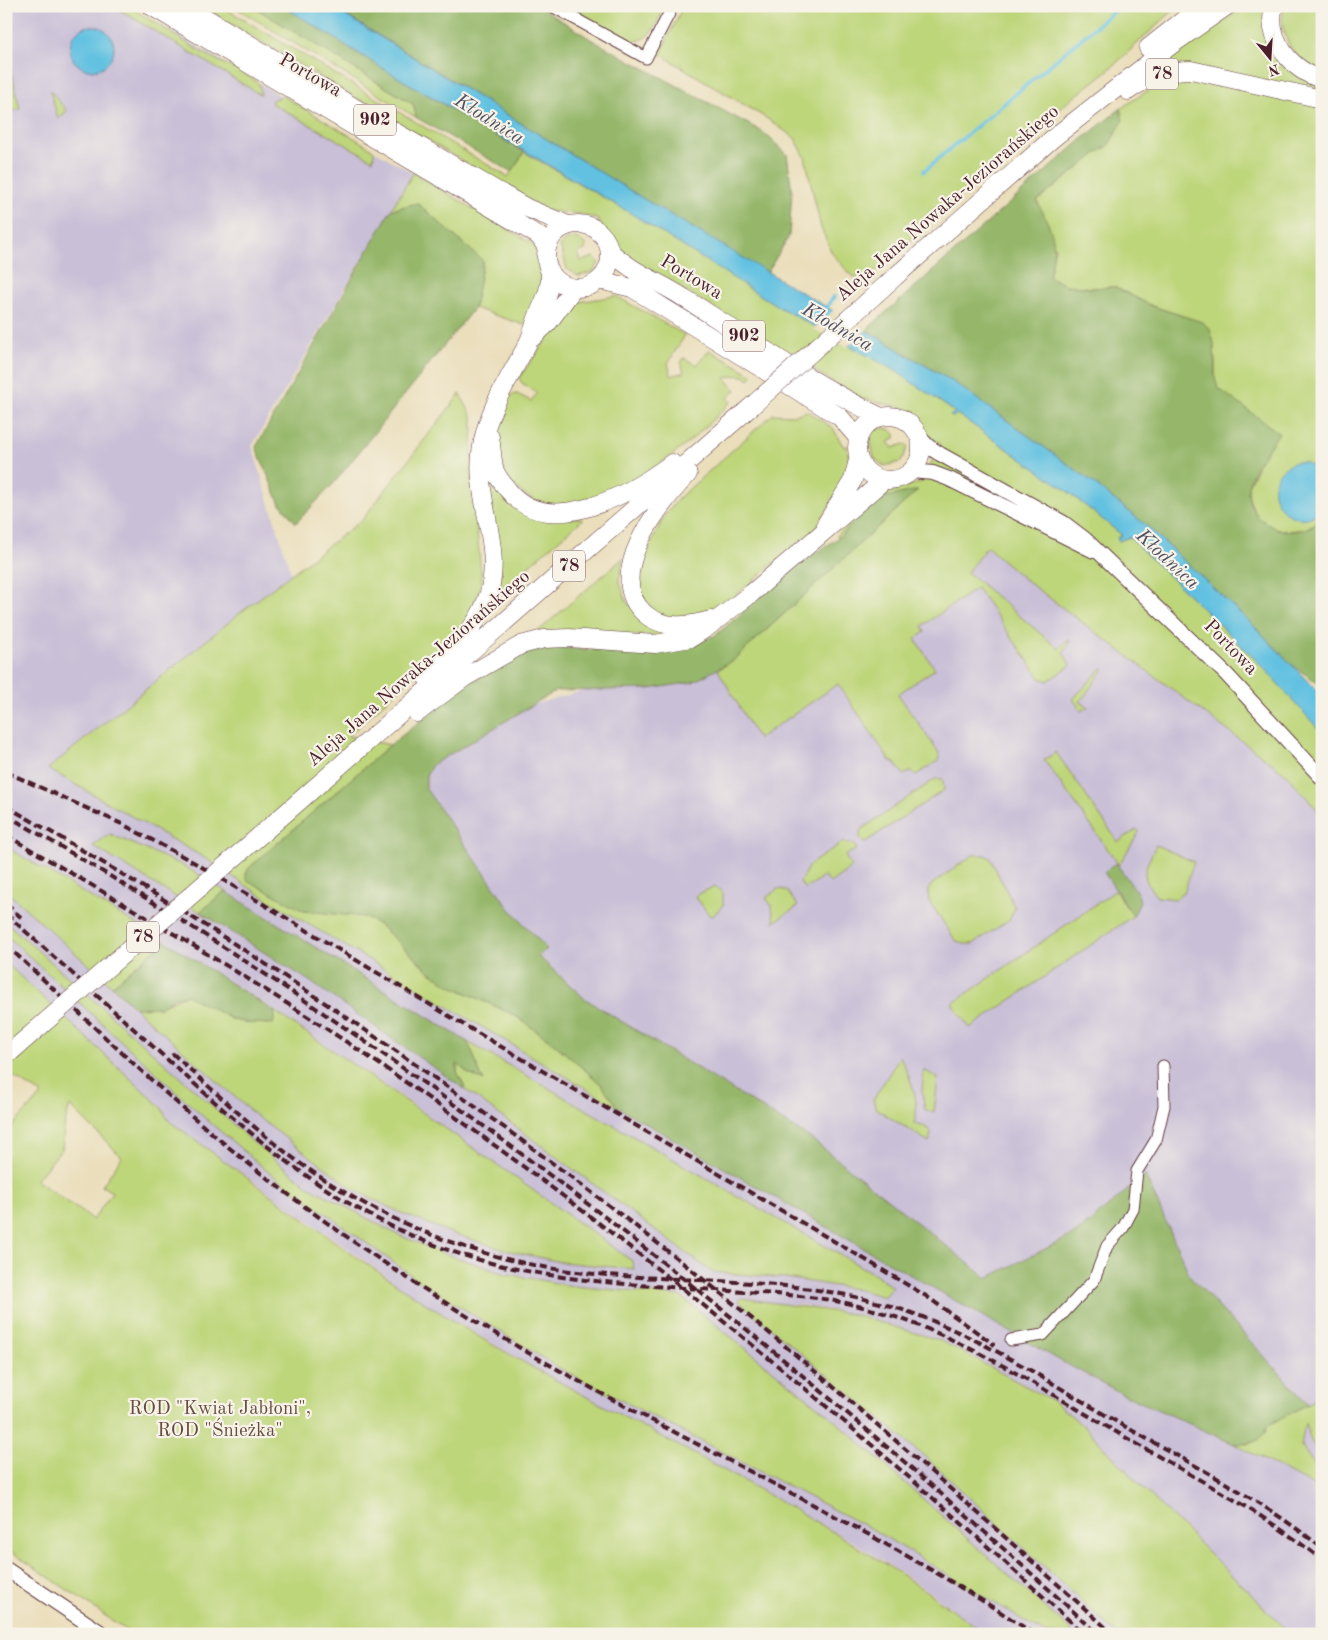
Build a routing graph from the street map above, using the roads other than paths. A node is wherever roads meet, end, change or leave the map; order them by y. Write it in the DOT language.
graph roads {
  1 [pos="151,6"];
  2 [pos="186,6"];
  3 [pos="552,6"];
  4 [pos="673,6"];
  5 [pos="1201,6"];
  6 [pos="1227,6"];
  7 [pos="1274,6"];
  8 [pos="1322,79"];
  9 [pos="1322,98"];
  10 [pos="1052,139"];
  11 [pos="568,226"];
  12 [pos="547,248"];
  13 [pos="610,251"];
  14 [pos="550,271"];
  15 [pos="599,280"];
  16 [pos="574,288"];
  17 [pos="528,342"];
  18 [pos="747,411"];
  19 [pos="881,417"];
  20 [pos="488,424"];
  21 [pos="919,437"];
  22 [pos="858,438"];
  23 [pos="858,460"];
  24 [pos="912,471"];
  25 [pos="883,481"];
  26 [pos="817,538"];
  27 [pos="1102,554"];
  28 [pos="719,618"];
  29 [pos="373,737"];
  30 [pos="1322,778"];
  31 [pos="6,1056"];
  32 [pos="1163,1066"];
  33 [pos="1011,1340"];
  34 [pos="6,1569"];
  35 [pos="103,1634"];
  1 -- 12 [label="main road, Portowa / 902"];
  2 -- 11 [label="main road, Portowa / 902"];
  3 -- 4 [label="street"];
  5 -- 10 [label="main road, 78"];
  6 -- 10 [label="main road, Aleja Jana Nowaka-Jeziorańskiego"];
  7 -- 8 [label="main road"];
  9 -- 10 [label="main road, 78"];
  10 -- 18 [label="main road, Aleja Jana Nowaka-Jeziorańskiego / 78, bridge"];
  11 -- 12 [label="main road"];
  11 -- 13 [label="main road, 902"];
  12 -- 14 [label="main road"];
  13 -- 15 [label="main road"];
  13 -- 19 [label="main road, Portowa / 902"];
  14 -- 16 [label="main road"];
  14 -- 17 [label="main road"];
  15 -- 16 [label="main road"];
  15 -- 22 [label="main road, Portowa / 902"];
  16 -- 17 [label="main road"];
  17 -- 20 [label="main road"];
  18 -- 20 [label="main road"];
  18 -- 28 [label="main road"];
  18 -- 29 [label="main road, Aleja Jana Nowaka-Jeziorańskiego / 78"];
  19 -- 21 [label="main road, 902"];
  19 -- 22 [label="main road"];
  20 -- 29 [label="main road"];
  21 -- 24 [label="main road"];
  21 -- 27 [label="street, Portowa"];
  22 -- 23 [label="main road"];
  23 -- 25 [label="main road"];
  23 -- 26 [label="main road"];
  24 -- 25 [label="main road"];
  24 -- 27 [label="street, Portowa"];
  25 -- 26 [label="main road"];
  26 -- 28 [label="main road"];
  27 -- 30 [label="street, Portowa"];
  28 -- 29 [label="main road"];
  29 -- 31 [label="main road, Aleja Jana Nowaka-Jeziorańskiego / 78, bridge"];
  32 -- 33 [label="street"];
  34 -- 35 [label="street"];
}
